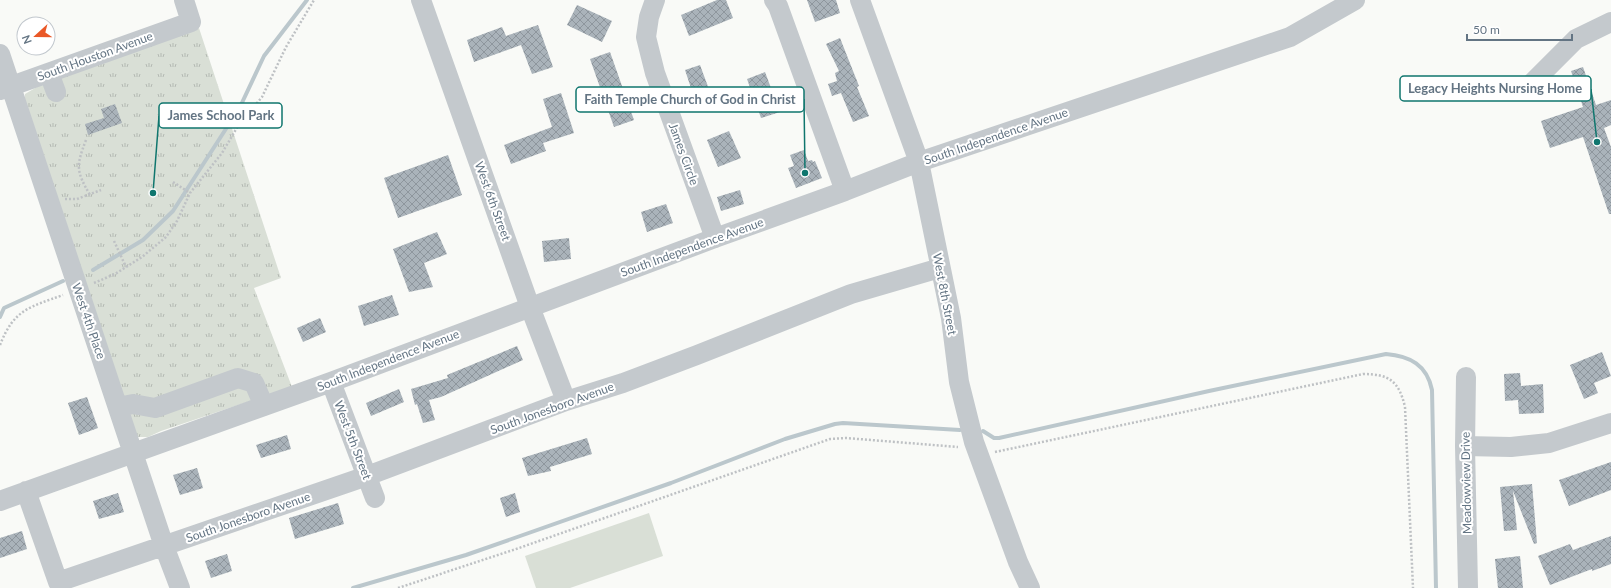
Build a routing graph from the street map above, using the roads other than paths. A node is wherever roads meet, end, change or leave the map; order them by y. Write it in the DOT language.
graph roads {
  1 [pos="184,0"];
  2 [pos="421,0"];
  3 [pos="655,0"];
  4 [pos="774,0"];
  5 [pos="860,0"];
  6 [pos="1355,0"];
  7 [pos="1611,22"];
  8 [pos="0,54"];
  9 [pos="49,73"];
  10 [pos="1532,83"];
  11 [pos="5,88"];
  12 [pos="56,92"];
  13 [pos="918,162"];
  14 [pos="845,191"];
  15 [pos="715,238"];
  16 [pos="940,268"];
  17 [pos="530,307"];
  18 [pos="1466,377"];
  19 [pos="331,382"];
  20 [pos="566,401"];
  21 [pos="264,406"];
  22 [pos="118,407"];
  23 [pos="1611,423"];
  24 [pos="1465,446"];
  25 [pos="134,453"];
  26 [pos="367,476"];
  27 [pos="26,491"];
  28 [pos="374,498"];
  29 [pos="0,500"];
  30 [pos="164,546"];
  31 [pos="180,588"];
  32 [pos="1030,588"];
  33 [pos="1468,588"];
  1 -- 9 [label="street, South Houston Avenue"];
  2 -- 17 [label="street, West 6th Street"];
  3 -- 15 [label="street, James Circle"];
  4 -- 14 [label="street"];
  5 -- 13 [label="street, West 8th Street"];
  6 -- 13 [label="street, South Independence Avenue"];
  7 -- 10 [label="street"];
  8 -- 11 [label="street, West 4th Place"];
  9 -- 11 [label="street, South Houston Avenue"];
  9 -- 12 [label="street"];
  11 -- 22 [label="street, West 4th Place"];
  13 -- 14 [label="street, South Independence Avenue"];
  13 -- 16 [label="street, West 8th Street"];
  14 -- 15 [label="street, South Independence Avenue"];
  15 -- 17 [label="street, South Independence Avenue"];
  16 -- 20 [label="street, South Jonesboro Avenue"];
  16 -- 32 [label="street, West 8th Street"];
  17 -- 19 [label="street, South Independence Avenue"];
  17 -- 20 [label="street, West 6th Street"];
  18 -- 24 [label="street, Meadowview Drive"];
  19 -- 21 [label="street, South Independence Avenue"];
  19 -- 26 [label="street, West 5th Street"];
  20 -- 26 [label="street, South Jonesboro Avenue"];
  21 -- 22 [label="street"];
  21 -- 25 [label="street, South Independence Avenue"];
  22 -- 25 [label="street, West 4th Place"];
  23 -- 24 [label="street"];
  24 -- 33 [label="street, Meadowview Drive"];
  25 -- 27 [label="street, South Independence Avenue"];
  25 -- 30 [label="street, West 4th Place"];
  26 -- 28 [label="street, West 5th Street"];
  26 -- 30 [label="street, South Jonesboro Avenue"];
  27 -- 29 [label="street, South Independence Avenue"];
  27 -- 30 [label="street"];
  30 -- 31 [label="street, West 4th Place"];
}
